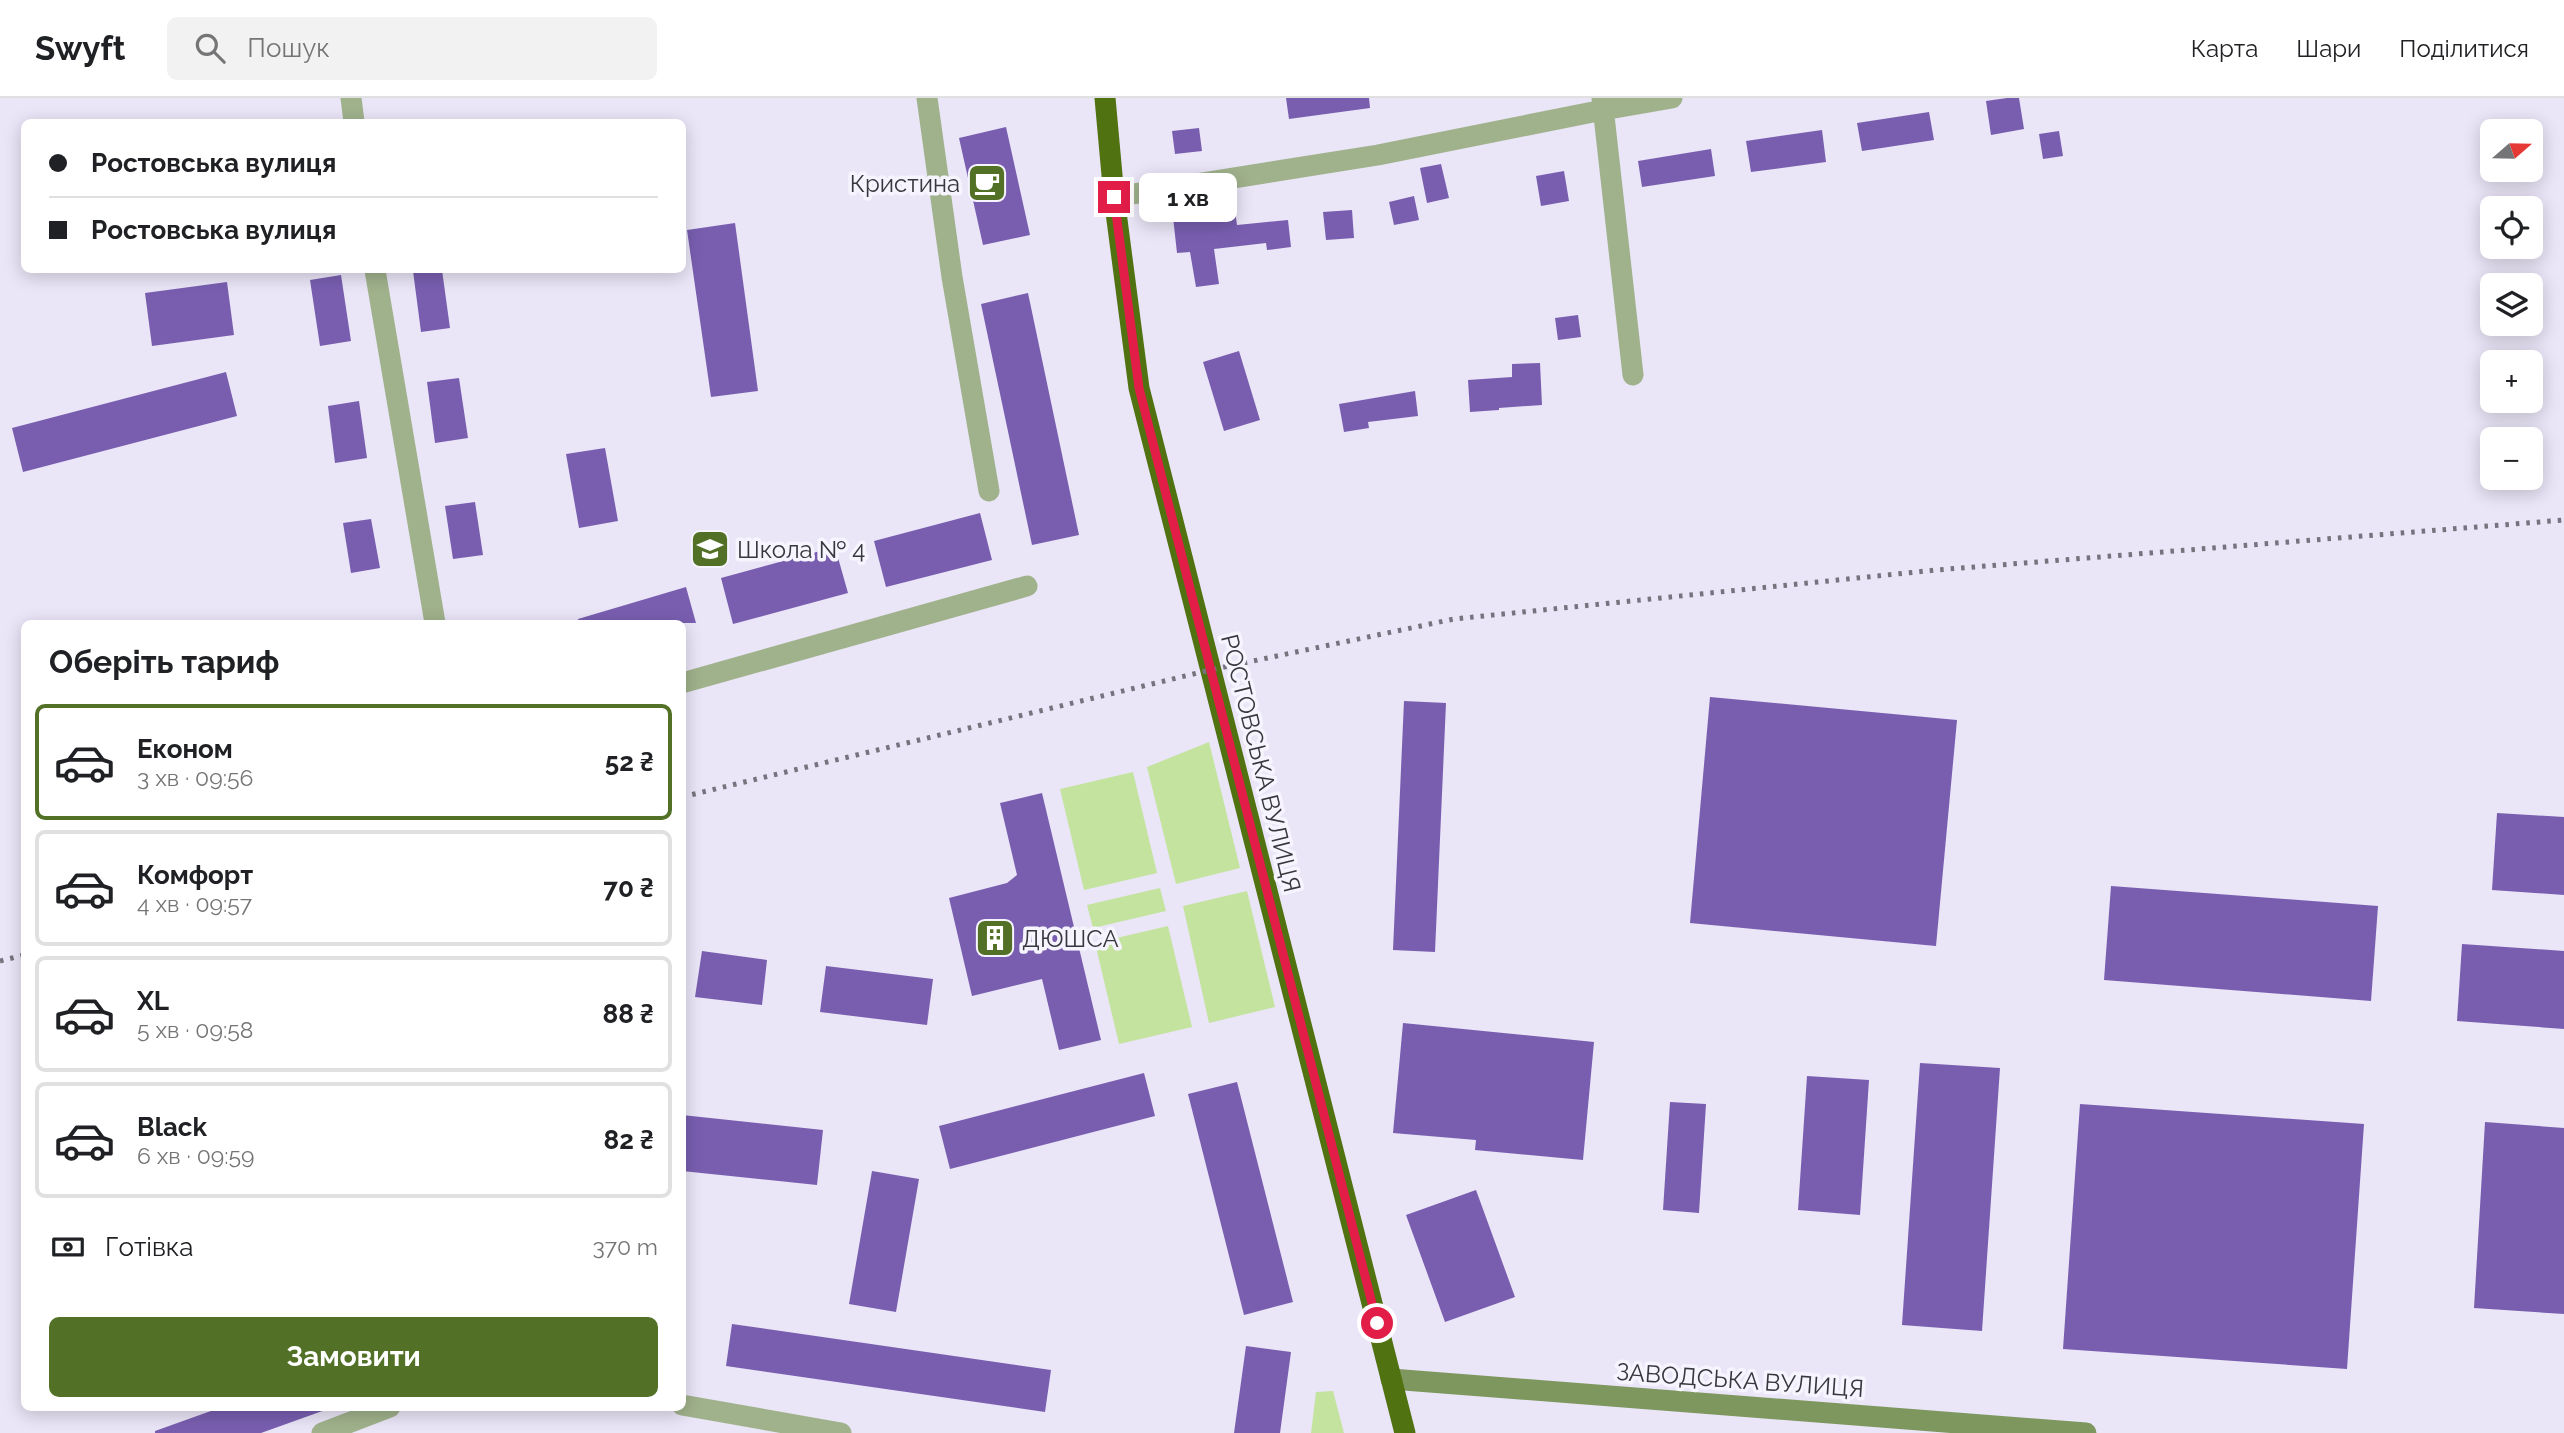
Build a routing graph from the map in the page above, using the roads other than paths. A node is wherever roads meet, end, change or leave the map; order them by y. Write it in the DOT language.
graph roads {
  1 [pos="351,98"];
  2 [pos="927,98"];
  3 [pos="1105,98"];
  4 [pos="1672,98"];
  5 [pos="1602,104"];
  6 [pos="354,119"];
  7 [pos="1114,197"];
  8 [pos="376,273"];
  9 [pos="1633,375"];
  10 [pos="989,491"];
  11 [pos="1027,586"];
  12 [pos="434,620"];
  13 [pos="686,682"];
  14 [pos="1391,1379"];
  15 [pos="686,1406"];
  16 [pos="379,1411"];
  17 [pos="321,1433"];
  18 [pos="841,1433"];
  19 [pos="1405,1433"];
  20 [pos="2086,1433"];
  1 -- 6 [label="street"];
  2 -- 10 [label="street"];
  3 -- 7 [label="highway, РОСТОВСЬКА ВУЛИЦЯ"];
  4 -- 5 [label="street"];
  5 -- 7 [label="street"];
  5 -- 9 [label="street"];
  7 -- 14 [label="highway, РОСТОВСЬКА ВУЛИЦЯ"];
  8 -- 12 [label="street"];
  11 -- 13 [label="street"];
  14 -- 19 [label="highway, РОСТОВСЬКА ВУЛИЦЯ"];
  14 -- 20 [label="main road, ЗАВОДСЬКА ВУЛИЦЯ"];
  15 -- 18 [label="street"];
  16 -- 17 [label="street"];
}
